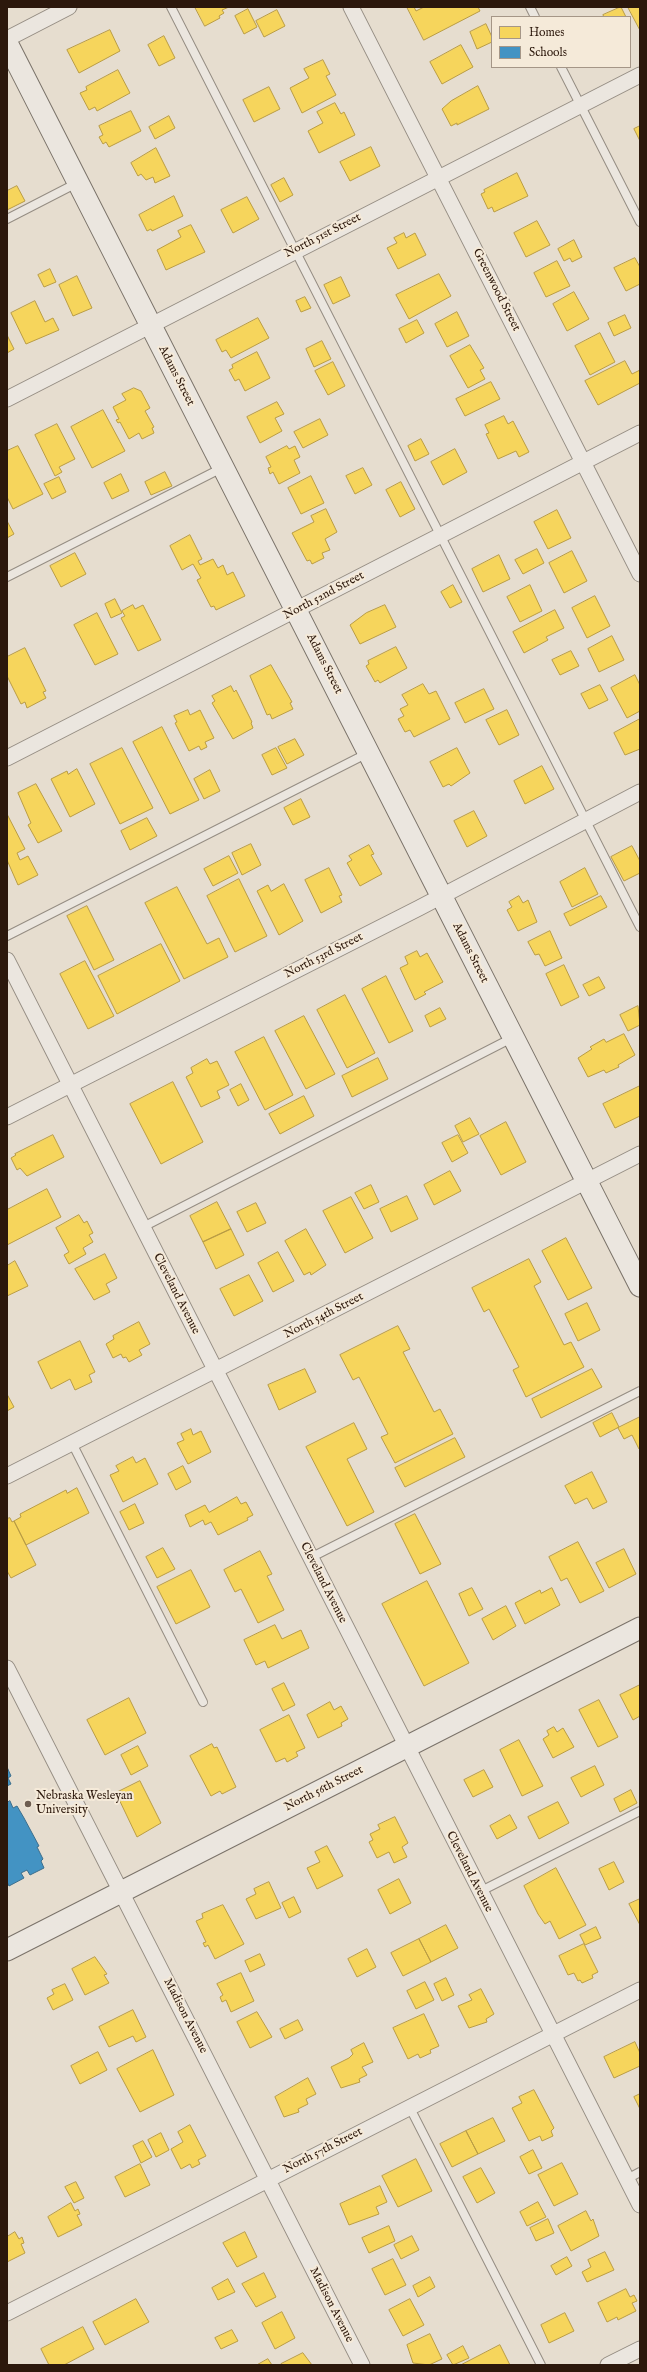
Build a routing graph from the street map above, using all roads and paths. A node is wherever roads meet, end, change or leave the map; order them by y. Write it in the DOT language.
graph roads {
  1 [pos="69,7"];
  2 [pos="171,7"];
  3 [pos="351,7"];
  4 [pos="530,7"];
  5 [pos="534,16"];
  6 [pos="7,39"];
  7 [pos="7,43"];
  8 [pos="562,68"];
  9 [pos="640,75"];
  10 [pos="580,105"];
  11 [pos="438,177"];
  12 [pos="77,183"];
  13 [pos="7,219"];
  14 [pos="640,222"];
  15 [pos="295,250"];
  16 [pos="150,326"];
  17 [pos="7,399"];
  18 [pos="640,433"];
  19 [pos="584,462"];
  20 [pos="223,468"];
  21 [pos="440,535"];
  22 [pos="640,574"];
  23 [pos="7,577"];
  24 [pos="296,611"];
  25 [pos="368,752"];
  26 [pos="7,758"];
  27 [pos="640,792"];
  28 [pos="586,821"];
  29 [pos="441,896"];
  30 [pos="640,927"];
  31 [pos="7,936"];
  32 [pos="7,960"];
  33 [pos="513,1037"];
  34 [pos="70,1085"];
  35 [pos="7,1117"];
  36 [pos="640,1154"];
  37 [pos="587,1181"];
  38 [pos="143,1227"];
  39 [pos="640,1286"];
  40 [pos="215,1371"];
  41 [pos="640,1391"];
  42 [pos="72,1443"];
  43 [pos="7,1476"];
  44 [pos="310,1558"];
  45 [pos="640,1628"];
  46 [pos="7,1668"];
  47 [pos="203,1702"];
  48 [pos="406,1747"];
  49 [pos="640,1811"];
  50 [pos="121,1892"];
  51 [pos="479,1892"];
  52 [pos="7,1950"];
  53 [pos="640,1990"];
  54 [pos="553,2035"];
  55 [pos="410,2108"];
  56 [pos="633,2175"];
  57 [pos="268,2179"];
  58 [pos="640,2205"];
  59 [pos="7,2313"];
  60 [pos="640,2349"];
  61 [pos="362,2365"];
  62 [pos="541,2365"];
  63 [pos="608,2365"];
  1 -- 6 [label="street"];
  2 -- 15 [label="lane"];
  3 -- 11 [label="street, Greenwood Street"];
  4 -- 5 [label="lane"];
  7 -- 12 [label="main road, Adams Street"];
  8 -- 10 [label="lane"];
  9 -- 10 [label="street, North 51st Street"];
  10 -- 11 [label="street, North 51st Street"];
  10 -- 14 [label="lane"];
  11 -- 15 [label="street, North 51st Street"];
  11 -- 19 [label="street, Greenwood Street"];
  12 -- 13 [label="lane"];
  12 -- 16 [label="main road, Adams Street"];
  15 -- 16 [label="street, North 51st Street"];
  15 -- 21 [label="lane"];
  16 -- 17 [label="street, North 51st Street"];
  16 -- 20 [label="main road, Adams Street"];
  18 -- 19 [label="street, North 52nd Street"];
  19 -- 21 [label="street, North 52nd Street"];
  19 -- 22 [label="street, Greenwood Street"];
  20 -- 23 [label="lane"];
  20 -- 24 [label="main road, Adams Street"];
  21 -- 24 [label="street, North 52nd Street"];
  21 -- 28 [label="lane"];
  24 -- 25 [label="main road, Adams Street"];
  24 -- 26 [label="street, North 52nd Street"];
  25 -- 29 [label="main road, Adams Street"];
  25 -- 31 [label="lane"];
  27 -- 28 [label="street, North 53rd Street"];
  28 -- 29 [label="street, North 53rd Street"];
  28 -- 30 [label="lane"];
  29 -- 33 [label="main road, Adams Street"];
  29 -- 34 [label="street, North 53rd Street"];
  32 -- 34 [label="street, Cleveland Avenue"];
  33 -- 37 [label="main road, Adams Street"];
  33 -- 38 [label="lane"];
  34 -- 35 [label="street, North 53rd Street"];
  34 -- 38 [label="street, Cleveland Avenue"];
  36 -- 37 [label="street, North 54th Street"];
  37 -- 39 [label="main road, Adams Street"];
  37 -- 40 [label="street, North 54th Street"];
  38 -- 40 [label="street, Cleveland Avenue"];
  40 -- 42 [label="street, North 54th Street"];
  40 -- 44 [label="street, Cleveland Avenue"];
  41 -- 44 [label="lane"];
  42 -- 43 [label="street, North 54th Street"];
  42 -- 47 [label="lane"];
  44 -- 48 [label="street, Cleveland Avenue"];
  45 -- 48 [label="main road, North 56th Street"];
  46 -- 50 [label="street, Madison Avenue"];
  48 -- 50 [label="main road, North 56th Street"];
  48 -- 51 [label="street, Cleveland Avenue"];
  49 -- 51 [label="lane"];
  50 -- 52 [label="main road, North 56th Street"];
  50 -- 57 [label="street, Madison Avenue"];
  51 -- 54 [label="street, Cleveland Avenue"];
  53 -- 54 [label="street, North 57th Street"];
  54 -- 55 [label="street, North 57th Street"];
  54 -- 56 [label="street, Cleveland Avenue"];
  55 -- 57 [label="street, North 57th Street"];
  55 -- 62 [label="lane"];
  56 -- 58 [label="street, Cleveland Avenue"];
  57 -- 59 [label="street, North 57th Street"];
  57 -- 61 [label="street, Madison Avenue"];
  60 -- 63 [label="street"];
}
